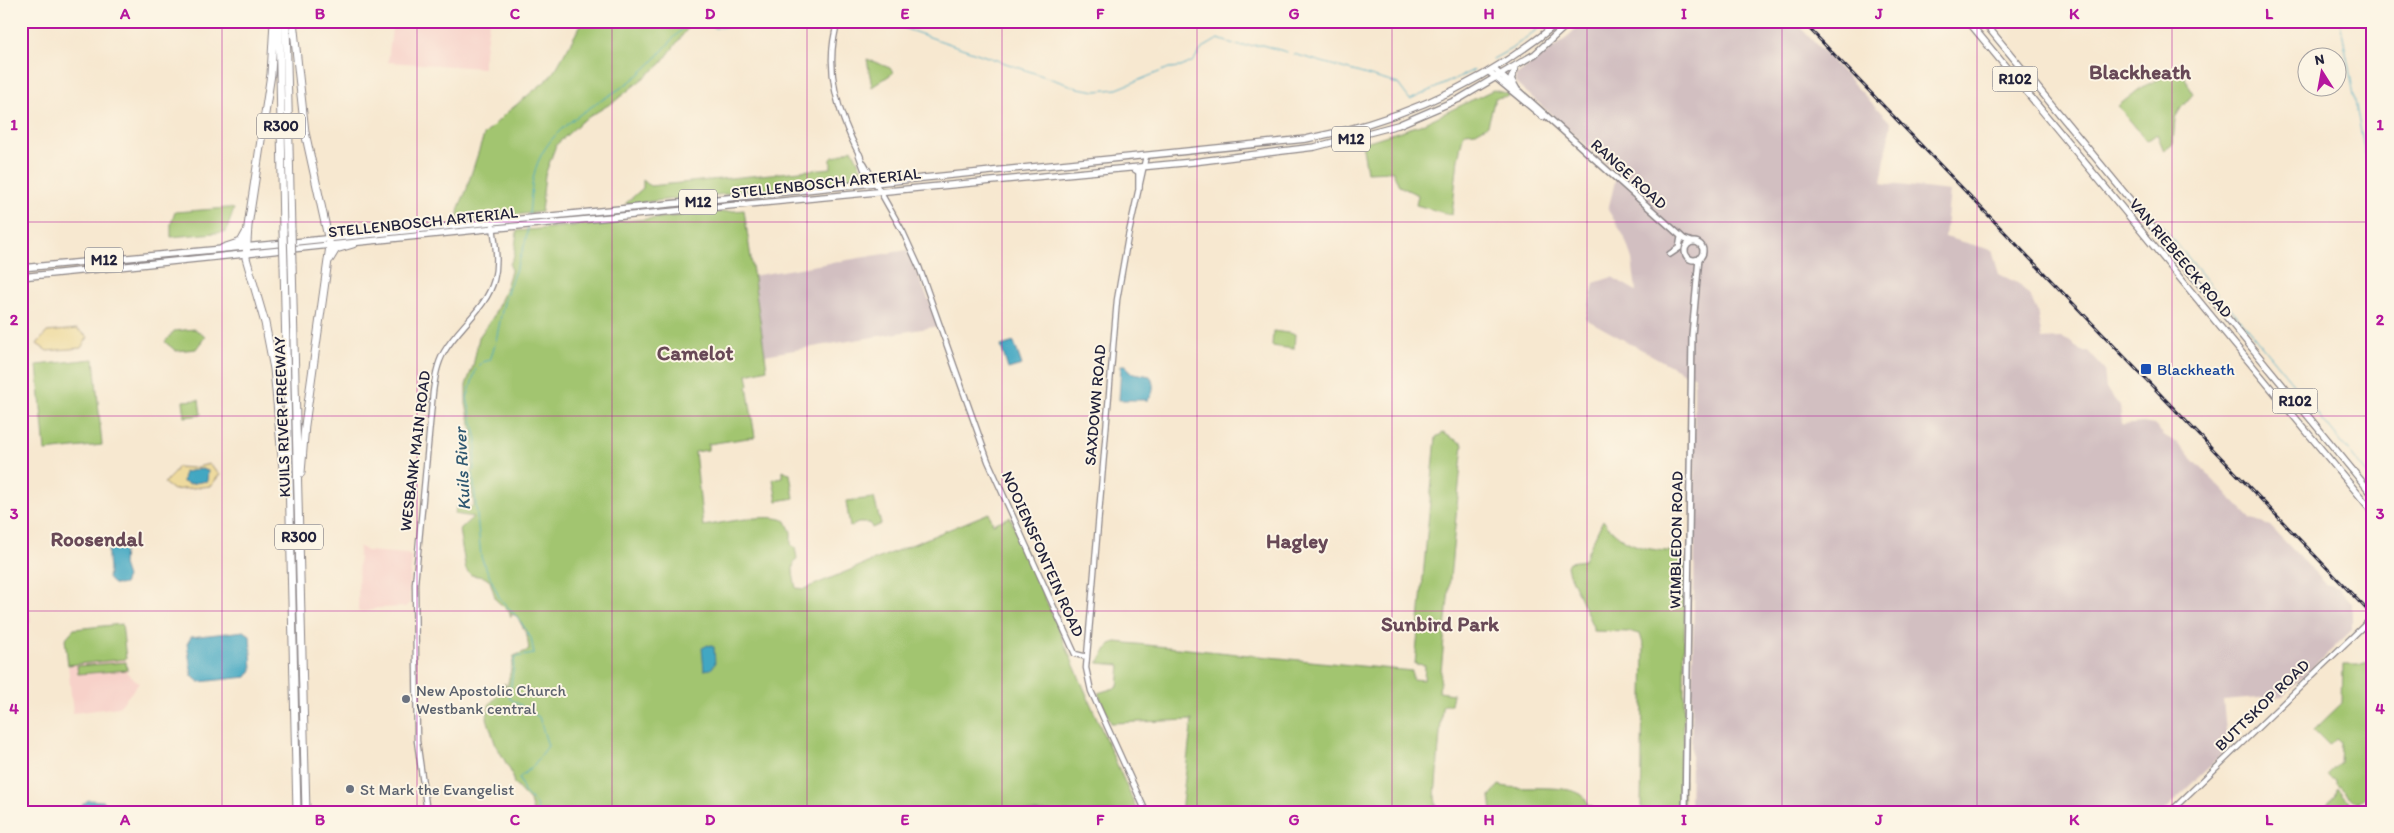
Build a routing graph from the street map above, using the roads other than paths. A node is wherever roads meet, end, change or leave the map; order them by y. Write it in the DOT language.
graph roads {
  1 [pos="274,21"];
  2 [pos="279,21"];
  3 [pos="286,21"];
  4 [pos="292,21"];
  5 [pos="838,21"];
  6 [pos="1560,21"];
  7 [pos="1572,21"];
  8 [pos="1968,21"];
  9 [pos="1983,21"];
  10 [pos="1523,62"];
  11 [pos="1491,70"];
  12 [pos="1499,77"];
  13 [pos="1516,88"];
  14 [pos="1558,127"];
  15 [pos="859,154"];
  16 [pos="1146,156"];
  17 [pos="1144,166"];
  18 [pos="1132,167"];
  19 [pos="876,183"];
  20 [pos="857,185"];
  21 [pos="1139,188"];
  22 [pos="880,192"];
  23 [pos="539,221"];
  24 [pos="492,222"];
  25 [pos="518,223"];
  26 [pos="248,226"];
  27 [pos="493,229"];
  28 [pos="287,231"];
  29 [pos="1682,238"];
  30 [pos="329,242"];
  31 [pos="1692,242"];
  32 [pos="353,244"];
  33 [pos="247,246"];
  34 [pos="1686,246"];
  35 [pos="223,248"];
  36 [pos="246,254"];
  37 [pos="1670,254"];
  38 [pos="1699,258"];
  39 [pos="1692,260"];
  40 [pos="288,264"];
  41 [pos="328,264"];
  42 [pos="21,268"];
  43 [pos="1698,270"];
  44 [pos="21,277"];
  45 [pos="2373,495"];
  46 [pos="2373,512"];
  47 [pos="299,551"];
  48 [pos="291,559"];
  49 [pos="2373,617"];
  50 [pos="1087,658"];
  51 [pos="297,812"];
  52 [pos="306,812"];
  53 [pos="427,812"];
  54 [pos="1146,812"];
  55 [pos="1685,812"];
  56 [pos="2170,812"];
  1 -- 26 [label="highway"];
  2 -- 28 [label="highway, KUILS RIVER FREEWAY / R300"];
  3 -- 28 [label="highway, KUILS RIVER FREEWAY / R300"];
  4 -- 30 [label="highway"];
  5 -- 15 [label="street, NOOIENSFONTEIN ROAD"];
  6 -- 11 [label="main road, STELLENBOSCH ARTERIAL / M12"];
  7 -- 10 [label="main road, STELLENBOSCH ARTERIAL / M12"];
  8 -- 46 [label="main road, VAN RIEBEECK ROAD / R102"];
  9 -- 45 [label="main road, VAN RIEBEECK ROAD / R102"];
  10 -- 12 [label="main road, STELLENBOSCH ARTERIAL / M12"];
  10 -- 13 [label="main road"];
  11 -- 12 [label="main road, RANGE ROAD"];
  11 -- 16 [label="main road, STELLENBOSCH ARTERIAL / M12"];
  12 -- 13 [label="main road, RANGE ROAD"];
  12 -- 14 [label="main road, RANGE ROAD"];
  12 -- 17 [label="main road, STELLENBOSCH ARTERIAL / M12"];
  13 -- 14 [label="main road, RANGE ROAD"];
  14 -- 29 [label="main road, RANGE ROAD"];
  15 -- 19 [label="street, NOOIENSFONTEIN ROAD"];
  15 -- 20 [label="main road"];
  16 -- 17 [label="street, SAXDOWN ROAD"];
  16 -- 19 [label="main road, STELLENBOSCH ARTERIAL / M12"];
  17 -- 18 [label="main road, STELLENBOSCH ARTERIAL / M12"];
  17 -- 21 [label="street, SAXDOWN ROAD"];
  18 -- 21 [label="main road"];
  18 -- 22 [label="main road, STELLENBOSCH ARTERIAL / M12"];
  19 -- 20 [label="main road, STELLENBOSCH ARTERIAL / M12"];
  19 -- 22 [label="street, NOOIENSFONTEIN ROAD"];
  20 -- 23 [label="main road, STELLENBOSCH ARTERIAL / M12"];
  21 -- 50 [label="street, SAXDOWN ROAD"];
  22 -- 23 [label="main road, STELLENBOSCH ARTERIAL / M12"];
  22 -- 50 [label="street, NOOIENSFONTEIN ROAD"];
  23 -- 25 [label="main road, STELLENBOSCH ARTERIAL / M12"];
  24 -- 25 [label="main road, STELLENBOSCH ARTERIAL / M12"];
  24 -- 27 [label="street, WESBANK MAIN ROAD"];
  24 -- 30 [label="main road, STELLENBOSCH ARTERIAL / M12"];
  25 -- 27 [label="main road, STELLENBOSCH ARTERIAL / M12"];
  26 -- 33 [label="highway"];
  26 -- 35 [label="highway"];
  27 -- 32 [label="main road, STELLENBOSCH ARTERIAL / M12"];
  27 -- 53 [label="street, WESBANK MAIN ROAD"];
  28 -- 40 [label="highway, KUILS RIVER FREEWAY / R300, bridge"];
  29 -- 31 [label="main road, RANGE ROAD"];
  29 -- 34 [label="main road"];
  29 -- 37 [label="main road"];
  30 -- 32 [label="main road, STELLENBOSCH ARTERIAL / M12"];
  30 -- 33 [label="main road, STELLENBOSCH ARTERIAL / M12"];
  30 -- 36 [label="main road, STELLENBOSCH ARTERIAL / M12"];
  30 -- 41 [label="highway"];
  31 -- 34 [label="main road"];
  31 -- 38 [label="main road"];
  32 -- 41 [label="highway"];
  33 -- 35 [label="main road, STELLENBOSCH ARTERIAL / M12"];
  33 -- 36 [label="highway"];
  34 -- 39 [label="main road"];
  35 -- 42 [label="main road, STELLENBOSCH ARTERIAL / M12"];
  36 -- 44 [label="main road, STELLENBOSCH ARTERIAL / M12"];
  36 -- 48 [label="highway"];
  38 -- 39 [label="main road"];
  38 -- 43 [label="main road, WIMBLEDON ROAD"];
  39 -- 43 [label="main road"];
  40 -- 47 [label="highway, KUILS RIVER FREEWAY / R300"];
  40 -- 48 [label="highway, KUILS RIVER FREEWAY / R300"];
  41 -- 47 [label="highway"];
  43 -- 55 [label="main road, WIMBLEDON ROAD"];
  47 -- 52 [label="highway, KUILS RIVER FREEWAY / R300"];
  48 -- 51 [label="highway, KUILS RIVER FREEWAY / R300"];
  49 -- 56 [label="street, BUTTSKOP ROAD"];
  50 -- 54 [label="street, NOOIENSFONTEIN ROAD"];
}
